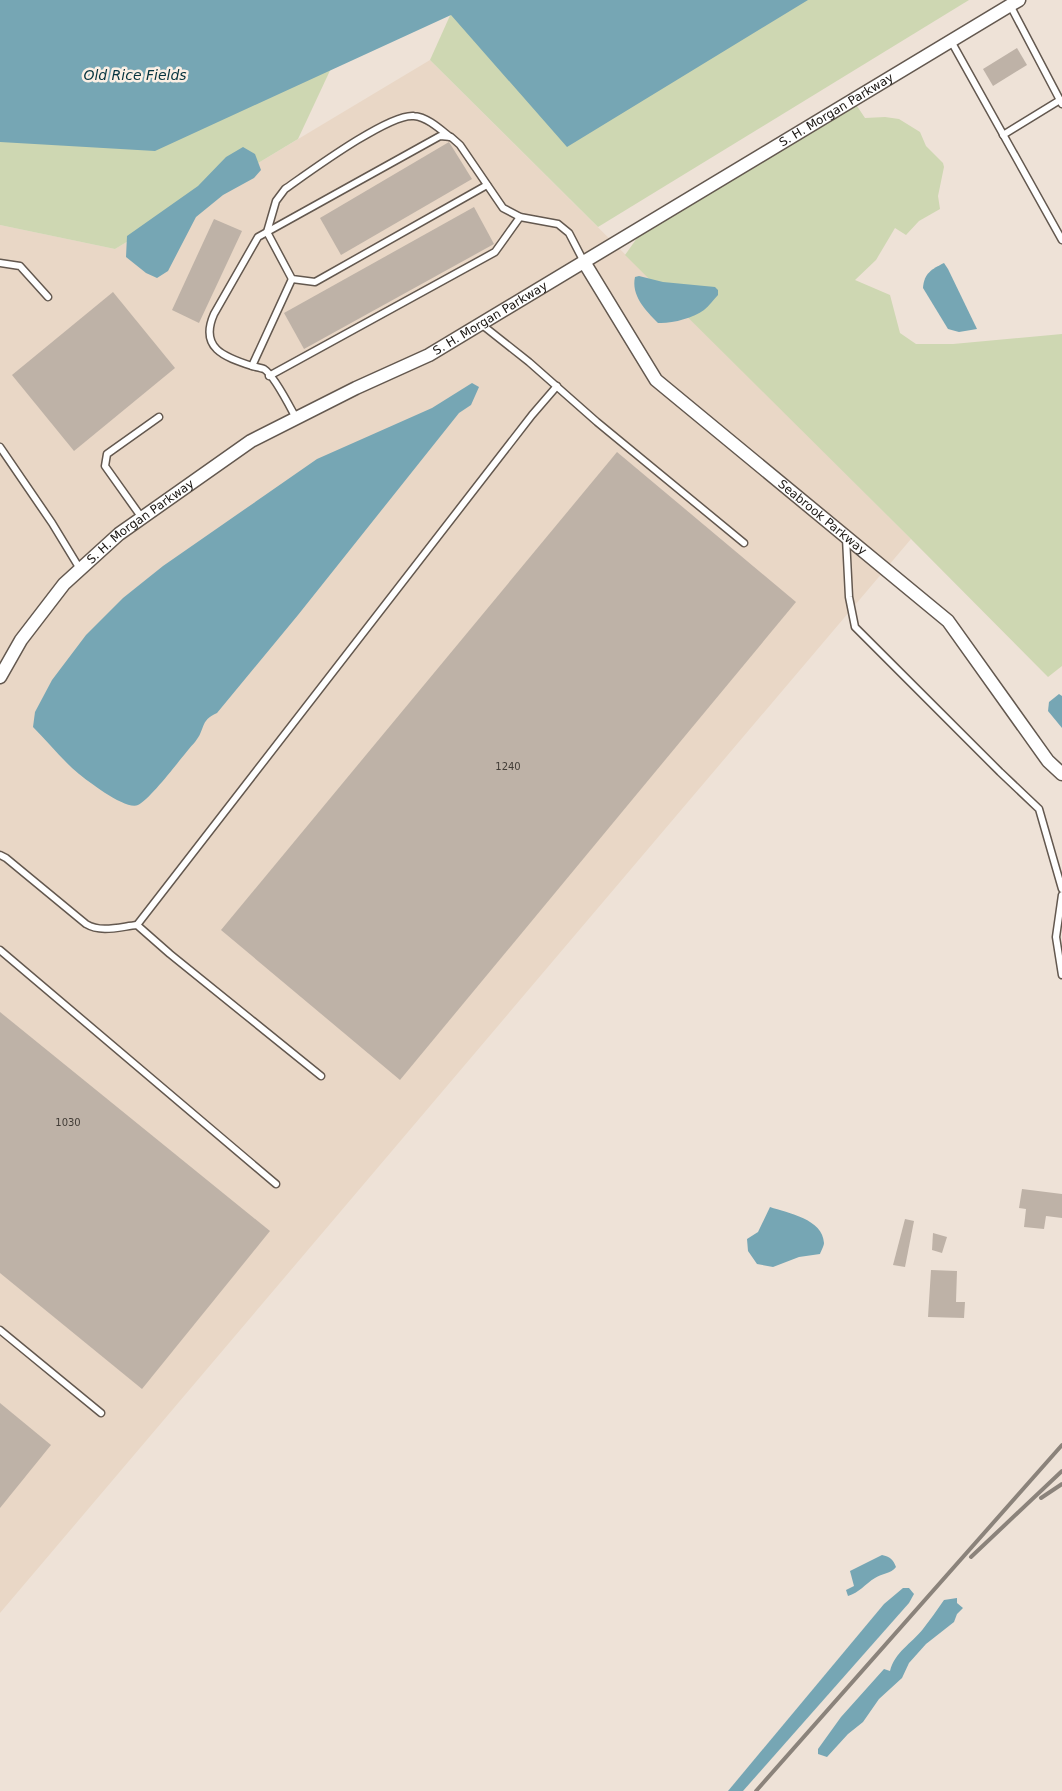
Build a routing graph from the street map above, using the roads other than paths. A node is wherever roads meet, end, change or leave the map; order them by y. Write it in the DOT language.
graph roads {
  1 [pos="1014,3"];
  2 [pos="951,41"];
  3 [pos="1061,102"];
  4 [pos="1004,135"];
  5 [pos="450,137"];
  6 [pos="487,185"];
  7 [pos="520,217"];
  8 [pos="267,232"];
  9 [pos="1062,240"];
  10 [pos="584,262"];
  11 [pos="0,263"];
  12 [pos="292,279"];
  13 [pos="48,297"];
  14 [pos="481,324"];
  15 [pos="252,366"];
  16 [pos="269,376"];
  17 [pos="557,386"];
  18 [pos="159,417"];
  19 [pos="296,418"];
  20 [pos="0,447"];
  21 [pos="142,518"];
  22 [pos="846,537"];
  23 [pos="744,542"];
  24 [pos="80,569"];
  25 [pos="0,677"];
  26 [pos="1062,774"];
  27 [pos="0,855"];
  28 [pos="1062,889"];
  29 [pos="1062,895"];
  30 [pos="137,925"];
  31 [pos="0,950"];
  32 [pos="1062,975"];
  33 [pos="321,1076"];
  34 [pos="276,1184"];
  35 [pos="0,1330"];
  36 [pos="100,1413"];
  1 -- 2 [label="street, S. H. Morgan Parkway"];
  1 -- 3 [label="lane"];
  2 -- 4 [label="lane"];
  2 -- 10 [label="street, S. H. Morgan Parkway"];
  3 -- 4 [label="lane"];
  4 -- 9 [label="lane"];
  5 -- 6 [label="lane"];
  5 -- 8 [label="lane"];
  5 -- 8 [label="lane"];
  6 -- 7 [label="lane"];
  6 -- 12 [label="lane"];
  7 -- 10 [label="lane"];
  7 -- 16 [label="lane"];
  8 -- 12 [label="lane"];
  8 -- 15 [label="lane"];
  10 -- 14 [label="street, S. H. Morgan Parkway"];
  10 -- 22 [label="street, Seabrook Parkway"];
  11 -- 13 [label="lane"];
  12 -- 15 [label="lane"];
  14 -- 17 [label="lane"];
  14 -- 19 [label="street, S. H. Morgan Parkway"];
  15 -- 16 [label="lane"];
  16 -- 19 [label="lane"];
  17 -- 23 [label="lane"];
  17 -- 30 [label="lane"];
  18 -- 21 [label="lane"];
  19 -- 21 [label="street, S. H. Morgan Parkway"];
  20 -- 24 [label="lane"];
  21 -- 24 [label="street, S. H. Morgan Parkway"];
  22 -- 26 [label="street, Seabrook Parkway"];
  22 -- 28 [label="lane"];
  24 -- 25 [label="street, S. H. Morgan Parkway"];
  27 -- 30 [label="lane"];
  29 -- 32 [label="lane"];
  30 -- 33 [label="lane"];
  31 -- 34 [label="lane"];
  35 -- 36 [label="lane"];
}
